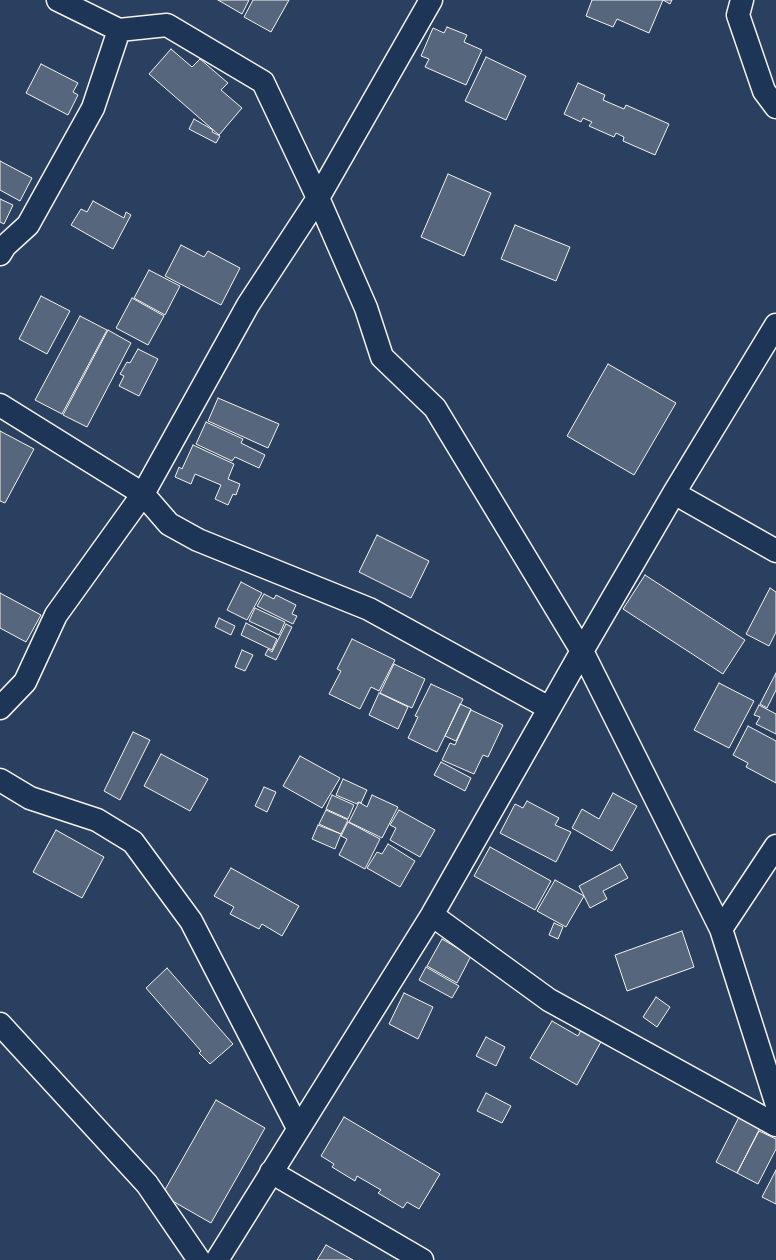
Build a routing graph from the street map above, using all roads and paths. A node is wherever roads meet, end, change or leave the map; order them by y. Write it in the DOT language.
graph roads {
  1 [pos="58,0"];
  2 [pos="431,0"];
  3 [pos="742,0"];
  4 [pos="119,30"];
  5 [pos="776,106"];
  6 [pos="318,198"];
  7 [pos="0,254"];
  8 [pos="776,325"];
  9 [pos="0,405"];
  10 [pos="674,493"];
  11 [pos="143,494"];
  12 [pos="776,551"];
  13 [pos="582,651"];
  14 [pos="0,708"];
  15 [pos="549,708"];
  16 [pos="0,780"];
  17 [pos="776,846"];
  18 [pos="432,915"];
  19 [pos="722,929"];
  20 [pos="0,1024"];
  21 [pos="776,1102"];
  22 [pos="776,1125"];
  23 [pos="298,1128"];
  24 [pos="271,1172"];
  25 [pos="199,1260"];
  26 [pos="217,1260"];
  27 [pos="422,1260"];
  1 -- 4 [label="street"];
  2 -- 6 [label="street"];
  3 -- 5 [label="street"];
  4 -- 6 [label="street"];
  4 -- 7 [label="street"];
  6 -- 11 [label="street"];
  6 -- 13 [label="street"];
  8 -- 10 [label="street"];
  9 -- 11 [label="street"];
  10 -- 12 [label="street"];
  10 -- 13 [label="street"];
  11 -- 14 [label="street"];
  11 -- 15 [label="street"];
  13 -- 15 [label="street"];
  13 -- 19 [label="street"];
  15 -- 18 [label="street"];
  16 -- 23 [label="street"];
  17 -- 19 [label="street"];
  18 -- 22 [label="street"];
  18 -- 23 [label="street"];
  19 -- 21 [label="street"];
  20 -- 25 [label="street"];
  23 -- 24 [label="street"];
  24 -- 26 [label="street"];
  24 -- 27 [label="street"];
}
